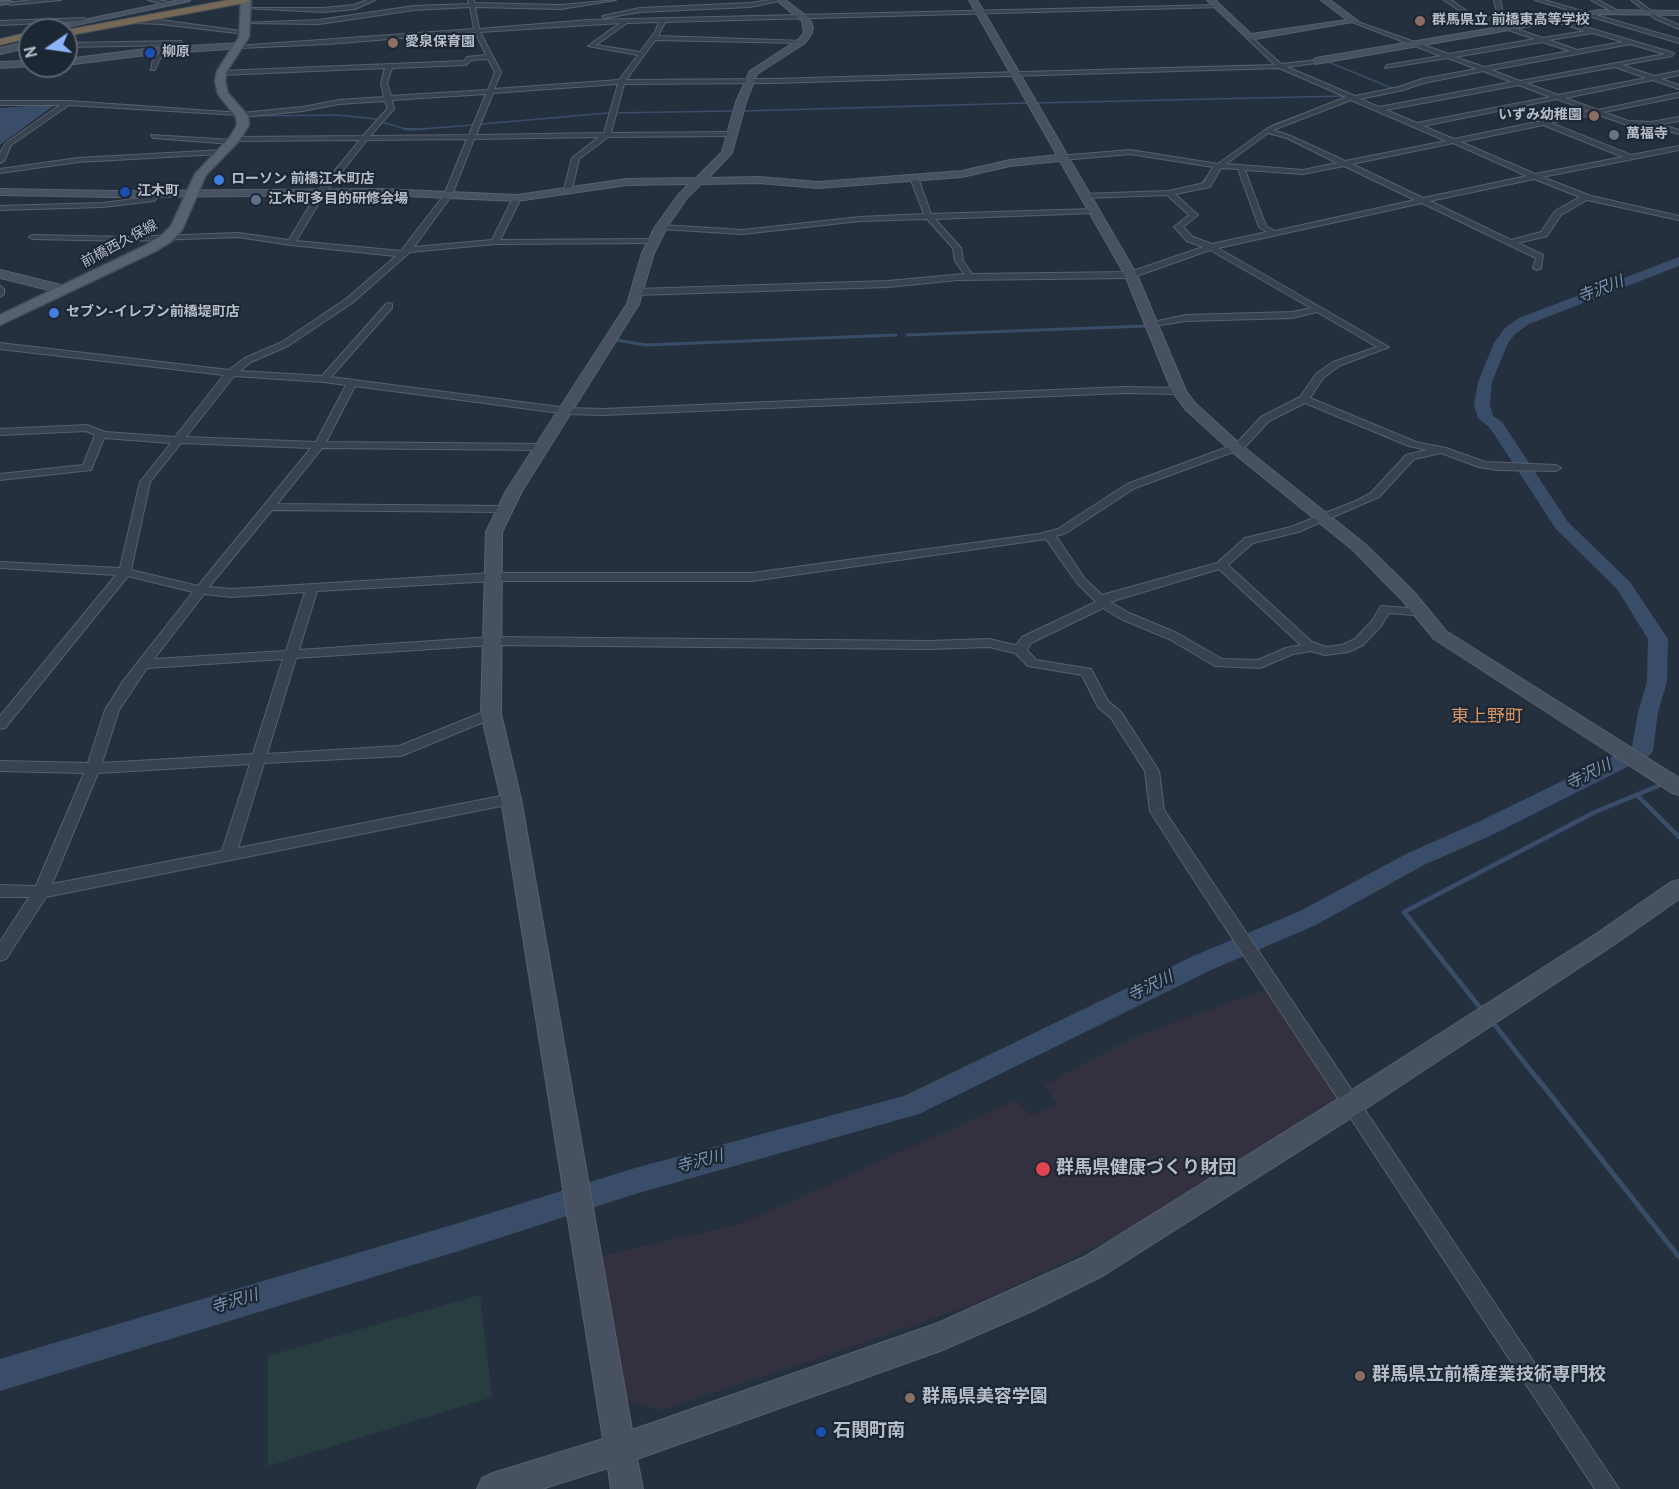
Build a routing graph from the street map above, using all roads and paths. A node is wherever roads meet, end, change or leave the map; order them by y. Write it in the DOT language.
graph roads {
  1 [pos="58,0"];
  2 [pos="151,0"];
  3 [pos="214,0"];
  4 [pos="224,0"];
  5 [pos="372,0"];
  6 [pos="613,0"];
  7 [pos="780,0"];
  8 [pos="1211,0"];
  9 [pos="1325,0"];
  10 [pos="1447,0"];
  11 [pos="1497,0"];
  12 [pos="1538,0"];
  13 [pos="1594,0"];
  14 [pos="1634,0"];
  15 [pos="471,2"];
  16 [pos="645,2"];
  17 [pos="168,3"];
  18 [pos="192,3"];
  19 [pos="246,3"];
  20 [pos="6,4"];
  21 [pos="977,7"];
  22 [pos="1218,7"];
  23 [pos="659,10"];
  24 [pos="1619,13"];
  25 [pos="1651,13"];
  26 [pos="1591,14"];
  27 [pos="1679,14"];
  28 [pos="802,17"];
  29 [pos="84,20"];
  30 [pos="662,20"];
  31 [pos="1485,20"];
  32 [pos="1556,20"];
  33 [pos="78,21"];
  34 [pos="1354,21"];
  35 [pos="138,22"];
  36 [pos="589,22"];
  37 [pos="625,22"];
  38 [pos="0,23"];
  39 [pos="78,25"];
  40 [pos="1679,27"];
  41 [pos="245,28"];
  42 [pos="1509,28"];
  43 [pos="78,30"];
  44 [pos="78,30"];
  45 [pos="78,30"];
  46 [pos="78,31"];
  47 [pos="477,31"];
  48 [pos="1593,31"];
  49 [pos="1679,35"];
  50 [pos="1249,37"];
  51 [pos="1668,37"];
  52 [pos="653,38"];
  53 [pos="1543,40"];
  54 [pos="1679,40"];
  55 [pos="802,41"];
  56 [pos="18,42"];
  57 [pos="1630,42"];
  58 [pos="1413,44"];
  59 [pos="0,45"];
  60 [pos="78,45"];
  61 [pos="18,46"];
  62 [pos="240,46"];
  63 [pos="170,50"];
  64 [pos="1578,52"];
  65 [pos="641,54"];
  66 [pos="1675,55"];
  67 [pos="490,57"];
  68 [pos="1447,57"];
  69 [pos="78,61"];
  70 [pos="1316,61"];
  71 [pos="18,64"];
  72 [pos="0,65"];
  73 [pos="1614,65"];
  74 [pos="389,66"];
  75 [pos="1280,67"];
  76 [pos="1387,67"];
  77 [pos="153,69"];
  78 [pos="1483,70"];
  79 [pos="1679,72"];
  80 [pos="221,73"];
  81 [pos="1015,75"];
  82 [pos="1652,78"];
  83 [pos="749,81"];
  84 [pos="622,82"];
  85 [pos="1517,83"];
  86 [pos="1679,87"];
  87 [pos="490,91"];
  88 [pos="1679,95"];
  89 [pos="1353,97"];
  90 [pos="1556,97"];
  91 [pos="389,100"];
  92 [pos="0,103"];
  93 [pos="68,103"];
  94 [pos="1379,109"];
  95 [pos="1597,112"];
  96 [pos="240,114"];
  97 [pos="1679,119"];
  98 [pos="1545,123"];
  99 [pos="1652,124"];
  100 [pos="1417,125"];
  101 [pos="1268,131"];
  102 [pos="1679,132"];
  103 [pos="732,134"];
  104 [pos="607,135"];
  105 [pos="153,136"];
  106 [pos="472,136"];
  107 [pos="367,138"];
  108 [pos="233,140"];
  109 [pos="1454,141"];
  110 [pos="1679,148"];
  111 [pos="3,149"];
  112 [pos="220,152"];
  113 [pos="1630,157"];
  114 [pos="1062,158"];
  115 [pos="0,161"];
  116 [pos="1345,164"];
  117 [pos="1220,166"];
  118 [pos="1241,168"];
  119 [pos="0,171"];
  120 [pos="1536,176"];
  121 [pos="914,178"];
  122 [pos="697,181"];
  123 [pos="570,191"];
  124 [pos="0,192"];
  125 [pos="322,192"];
  126 [pos="65,193"];
  127 [pos="191,193"];
  128 [pos="1169,193"];
  129 [pos="158,194"];
  130 [pos="448,195"];
  131 [pos="1085,196"];
  132 [pos="1586,197"];
  133 [pos="517,198"];
  134 [pos="1423,201"];
  135 [pos="0,208"];
  136 [pos="50,208"];
  137 [pos="1093,211"];
  138 [pos="928,216"];
  139 [pos="1679,218"];
  140 [pos="64,230"];
  141 [pos="1273,233"];
  142 [pos="657,234"];
  143 [pos="33,237"];
  144 [pos="55,237"];
  145 [pos="167,238"];
  146 [pos="495,242"];
  147 [pos="291,243"];
  148 [pos="1510,243"];
  149 [pos="1211,247"];
  150 [pos="406,252"];
  151 [pos="1537,268"];
  152 [pos="0,274"];
  153 [pos="1131,275"];
  154 [pos="970,277"];
  155 [pos="0,289"];
  156 [pos="65,290"];
  157 [pos="637,292"];
  158 [pos="0,294"];
  159 [pos="389,306"];
  160 [pos="1320,309"];
  161 [pos="0,321"];
  162 [pos="1152,325"];
  163 [pos="0,346"];
  164 [pos="231,373"];
  165 [pos="324,379"];
  166 [pos="352,383"];
  167 [pos="1179,390"];
  168 [pos="1304,399"];
  169 [pos="567,411"];
  170 [pos="0,432"];
  171 [pos="101,434"];
  172 [pos="176,440"];
  173 [pos="319,445"];
  174 [pos="543,447"];
  175 [pos="1236,448"];
  176 [pos="1442,450"];
  177 [pos="1551,468"];
  178 [pos="0,477"];
  179 [pos="268,507"];
  180 [pos="505,509"];
  181 [pos="1322,517"];
  182 [pos="1049,535"];
  183 [pos="0,564"];
  184 [pos="1221,565"];
  185 [pos="125,572"];
  186 [pos="493,577"];
  187 [pos="312,588"];
  188 [pos="201,590"];
  189 [pos="1104,603"];
  190 [pos="1420,613"];
  191 [pos="492,641"];
  192 [pos="1310,647"];
  193 [pos="1018,648"];
  194 [pos="291,654"];
  195 [pos="143,664"];
  196 [pos="491,714"];
  197 [pos="0,725"];
  198 [pos="258,759"];
  199 [pos="0,766"];
  200 [pos="93,768"];
  201 [pos="1679,788"];
  202 [pos="511,799"];
  203 [pos="228,855"];
  204 [pos="1679,888"];
  205 [pos="0,891"];
  206 [pos="41,892"];
  207 [pos="0,955"];
  208 [pos="1350,1105"];
  209 [pos="621,1449"];
  210 [pos="493,1489"];
  211 [pos="627,1489"];
  212 [pos="1608,1489"];
  1 -- 20 [label="street"];
  2 -- 17 [label="street"];
  3 -- 43 [label="highway"];
  4 -- 44 [label="highway"];
  5 -- 19 [label="street"];
  6 -- 15 [label="street"];
  7 -- 23 [label="street"];
  7 -- 28 [label="street"];
  8 -- 22 [label="street"];
  9 -- 34 [label="street"];
  10 -- 31 [label="street"];
  11 -- 31 [label="street"];
  12 -- 26 [label="street"];
  13 -- 24 [label="street"];
  14 -- 25 [label="street"];
  15 -- 41 [label="street"];
  15 -- 47 [label="street"];
  16 -- 23 [label="street"];
  17 -- 18 [label="street"];
  17 -- 29 [label="street"];
  18 -- 19 [label="highway"];
  18 -- 35 [label="street"];
  18 -- 39 [label="highway"];
  18 -- 45 [label="highway"];
  19 -- 41 [label="main road"];
  21 -- 22 [label="street"];
  21 -- 28 [label="street"];
  21 -- 81 [label="street"];
  22 -- 50 [label="street"];
  23 -- 30 [label="street"];
  23 -- 36 [label="street"];
  24 -- 25 [label="street"];
  24 -- 26 [label="street"];
  25 -- 27 [label="street"];
  25 -- 40 [label="street"];
  26 -- 32 [label="street"];
  26 -- 51 [label="street"];
  28 -- 30 [label="street"];
  28 -- 55 [label="street"];
  29 -- 33 [label="street"];
  29 -- 38 [label="street"];
  30 -- 37 [label="street"];
  30 -- 52 [label="street"];
  31 -- 42 [label="street"];
  32 -- 42 [label="street"];
  32 -- 48 [label="street"];
  34 -- 50 [label="street"];
  34 -- 58 [label="street"];
  35 -- 41 [label="street"];
  35 -- 46 [label="street"];
  36 -- 37 [label="street"];
  36 -- 47 [label="street"];
  37 -- 65 [label="street"];
  41 -- 62 [label="main road"];
  42 -- 53 [label="street"];
  42 -- 58 [label="street"];
  47 -- 62 [label="street"];
  47 -- 67 [label="street"];
  48 -- 53 [label="street"];
  48 -- 57 [label="street"];
  49 -- 51 [label="street"];
  50 -- 75 [label="street"];
  51 -- 54 [label="street"];
  52 -- 55 [label="street"];
  52 -- 65 [label="street"];
  53 -- 64 [label="street"];
  53 -- 68 [label="street"];
  55 -- 83 [label="street"];
  56 -- 59 [label="highway"];
  57 -- 64 [label="street"];
  57 -- 66 [label="street"];
  58 -- 68 [label="street"];
  58 -- 70 [label="street"];
  59 -- 61 [label="street"];
  60 -- 63 [label="street"];
  62 -- 63 [label="street"];
  62 -- 80 [label="main road"];
  63 -- 69 [label="street"];
  63 -- 77 [label="street"];
  64 -- 73 [label="street"];
  64 -- 78 [label="street"];
  65 -- 84 [label="street"];
  66 -- 73 [label="street"];
  67 -- 74 [label="street"];
  67 -- 87 [label="street"];
  68 -- 76 [label="street"];
  68 -- 78 [label="street"];
  70 -- 75 [label="street"];
  71 -- 72 [label="street"];
  73 -- 82 [label="street"];
  73 -- 85 [label="street"];
  74 -- 80 [label="street"];
  74 -- 91 [label="street"];
  75 -- 81 [label="street"];
  75 -- 89 [label="street"];
  78 -- 85 [label="street"];
  78 -- 89 [label="street"];
  79 -- 82 [label="street"];
  80 -- 96 [label="main road"];
  81 -- 83 [label="street"];
  81 -- 114 [label="street"];
  82 -- 86 [label="street"];
  82 -- 90 [label="street"];
  83 -- 84 [label="street"];
  83 -- 103 [label="street"];
  84 -- 87 [label="street"];
  84 -- 104 [label="street"];
  85 -- 90 [label="street"];
  85 -- 94 [label="street"];
  87 -- 91 [label="street"];
  87 -- 106 [label="street"];
  88 -- 95 [label="street"];
  89 -- 94 [label="street"];
  89 -- 101 [label="street"];
  90 -- 95 [label="street"];
  90 -- 100 [label="street"];
  91 -- 96 [label="street"];
  91 -- 107 [label="street"];
  92 -- 93 [label="street"];
  93 -- 96 [label="street"];
  93 -- 111 [label="street"];
  94 -- 100 [label="street"];
  95 -- 98 [label="street"];
  95 -- 99 [label="street"];
  96 -- 108 [label="main road"];
  97 -- 99 [label="street"];
  98 -- 109 [label="street"];
  98 -- 113 [label="street"];
  99 -- 102 [label="street"];
  100 -- 109 [label="street"];
  101 -- 116 [label="street"];
  101 -- 117 [label="street"];
  103 -- 104 [label="street"];
  103 -- 122 [label="street"];
  104 -- 106 [label="street"];
  104 -- 123 [label="street"];
  105 -- 108 [label="street"];
  106 -- 107 [label="street"];
  106 -- 130 [label="street"];
  107 -- 108 [label="street"];
  107 -- 125 [label="street"];
  108 -- 112 [label="main road, 前橋西久保線"];
  109 -- 116 [label="street"];
  109 -- 120 [label="street"];
  110 -- 113 [label="street"];
  111 -- 115 [label="street"];
  112 -- 119 [label="street"];
  112 -- 127 [label="main road, 前橋西久保線"];
  113 -- 120 [label="street"];
  114 -- 117 [label="street"];
  114 -- 121 [label="street"];
  114 -- 131 [label="street"];
  116 -- 118 [label="street"];
  116 -- 134 [label="street"];
  117 -- 118 [label="street"];
  117 -- 128 [label="street"];
  118 -- 141 [label="street"];
  120 -- 132 [label="street"];
  120 -- 134 [label="street"];
  121 -- 122 [label="street"];
  121 -- 138 [label="street"];
  122 -- 123 [label="street"];
  122 -- 142 [label="street"];
  123 -- 133 [label="street"];
  124 -- 126 [label="street"];
  125 -- 127 [label="street"];
  125 -- 130 [label="street"];
  125 -- 147 [label="street"];
  126 -- 129 [label="street"];
  126 -- 136 [label="street"];
  127 -- 129 [label="street"];
  127 -- 145 [label="main road, 前橋西久保線"];
  128 -- 131 [label="street"];
  128 -- 149 [label="street"];
  129 -- 136 [label="street"];
  130 -- 133 [label="street"];
  130 -- 150 [label="street"];
  131 -- 137 [label="street"];
  132 -- 139 [label="street"];
  132 -- 148 [label="street"];
  133 -- 146 [label="street"];
  134 -- 141 [label="street"];
  134 -- 148 [label="street"];
  135 -- 136 [label="street"];
  137 -- 138 [label="street"];
  137 -- 153 [label="street"];
  138 -- 142 [label="street"];
  138 -- 154 [label="street"];
  140 -- 144 [label="street"];
  141 -- 149 [label="street"];
  142 -- 146 [label="street"];
  142 -- 157 [label="street"];
  143 -- 144 [label="street"];
  144 -- 145 [label="street"];
  145 -- 147 [label="street"];
  145 -- 156 [label="main road, 前橋西久保線"];
  146 -- 150 [label="street"];
  147 -- 150 [label="street"];
  148 -- 151 [label="street"];
  149 -- 153 [label="street"];
  149 -- 160 [label="street"];
  150 -- 164 [label="street"];
  152 -- 156 [label="street"];
  153 -- 154 [label="street"];
  153 -- 162 [label="street"];
  154 -- 157 [label="street"];
  155 -- 158 [label="street"];
  156 -- 161 [label="main road, 前橋西久保線"];
  157 -- 169 [label="street"];
  159 -- 165 [label="street"];
  160 -- 162 [label="street"];
  160 -- 168 [label="street"];
  162 -- 167 [label="street"];
  163 -- 164 [label="street"];
  164 -- 165 [label="street"];
  164 -- 172 [label="street"];
  165 -- 166 [label="street"];
  166 -- 169 [label="street"];
  166 -- 173 [label="street"];
  167 -- 169 [label="street"];
  167 -- 175 [label="street"];
  168 -- 175 [label="street"];
  168 -- 176 [label="street"];
  169 -- 174 [label="street"];
  170 -- 171 [label="street"];
  171 -- 172 [label="street"];
  171 -- 178 [label="street"];
  172 -- 173 [label="street"];
  172 -- 185 [label="street"];
  173 -- 174 [label="street"];
  173 -- 179 [label="street"];
  174 -- 180 [label="street"];
  175 -- 181 [label="street"];
  175 -- 182 [label="street"];
  176 -- 177 [label="street"];
  176 -- 181 [label="street"];
  179 -- 180 [label="street"];
  179 -- 188 [label="street"];
  180 -- 186 [label="street"];
  181 -- 184 [label="street"];
  181 -- 190 [label="street"];
  182 -- 186 [label="street"];
  182 -- 189 [label="street"];
  183 -- 185 [label="street"];
  184 -- 189 [label="street"];
  184 -- 192 [label="street"];
  185 -- 188 [label="street"];
  185 -- 197 [label="street"];
  186 -- 187 [label="street"];
  186 -- 191 [label="street"];
  187 -- 188 [label="street"];
  187 -- 194 [label="street"];
  188 -- 195 [label="street"];
  189 -- 192 [label="street"];
  189 -- 193 [label="street"];
  190 -- 192 [label="street"];
  190 -- 201 [label="street"];
  191 -- 193 [label="street"];
  191 -- 194 [label="street"];
  191 -- 196 [label="street"];
  193 -- 208 [label="street"];
  194 -- 195 [label="street"];
  194 -- 198 [label="street"];
  195 -- 200 [label="street"];
  196 -- 198 [label="street"];
  196 -- 202 [label="street"];
  198 -- 200 [label="street"];
  198 -- 203 [label="street"];
  199 -- 200 [label="street"];
  200 -- 206 [label="street"];
  202 -- 203 [label="street"];
  202 -- 209 [label="street"];
  203 -- 206 [label="street"];
  204 -- 208 [label="street"];
  205 -- 206 [label="street"];
  206 -- 207 [label="street"];
  208 -- 209 [label="street"];
  208 -- 212 [label="street"];
  209 -- 210 [label="street"];
  209 -- 211 [label="street"];
}
